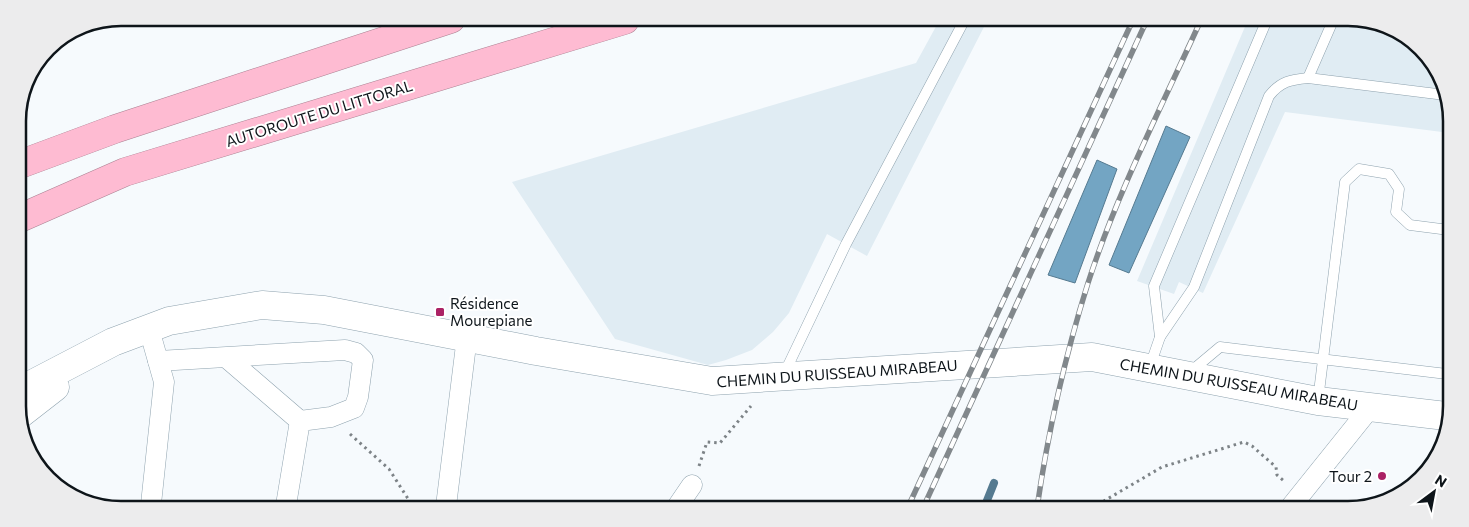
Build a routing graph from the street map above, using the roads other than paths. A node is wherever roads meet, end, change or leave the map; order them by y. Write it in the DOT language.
graph roads {
  1 [pos="430,26"];
  2 [pos="605,26"];
  3 [pos="961,26"];
  4 [pos="1264,26"];
  5 [pos="1331,26"];
  6 [pos="1308,78"];
  7 [pos="1439,94"];
  8 [pos="26,162"];
  9 [pos="26,215"];
  10 [pos="1443,229"];
  11 [pos="149,329"];
  12 [pos="467,337"];
  13 [pos="1160,337"];
  14 [pos="113,342"];
  15 [pos="228,358"];
  16 [pos="1323,360"];
  17 [pos="158,361"];
  18 [pos="1150,368"];
  19 [pos="1188,374"];
  20 [pos="1443,374"];
  21 [pos="782,377"];
  22 [pos="26,388"];
  23 [pos="1318,400"];
  24 [pos="1370,408"];
  25 [pos="26,409"];
  26 [pos="1442,416"];
  27 [pos="300,421"];
  28 [pos="692,485"];
  29 [pos="151,501"];
  30 [pos="287,501"];
  31 [pos="447,501"];
  32 [pos="681,501"];
  33 [pos="1295,501"];
  1 -- 8 [label="highway"];
  2 -- 9 [label="highway, AUTOROUTE DU LITTORAL"];
  3 -- 21 [label="lane"];
  4 -- 13 [label="lane"];
  5 -- 6 [label="lane"];
  6 -- 7 [label="lane"];
  6 -- 13 [label="lane"];
  10 -- 16 [label="lane"];
  11 -- 12 [label="street, CHEMIN DU RUISSEAU MIRABEAU"];
  11 -- 14 [label="street, CHEMIN DU RUISSEAU MIRABEAU"];
  11 -- 17 [label="street"];
  12 -- 21 [label="street, CHEMIN DU RUISSEAU MIRABEAU"];
  12 -- 31 [label="street"];
  13 -- 18 [label="lane"];
  14 -- 22 [label="street, CHEMIN DU RUISSEAU MIRABEAU"];
  14 -- 25 [label="street, CHEMIN DU RUISSEAU MIRABEAU"];
  15 -- 17 [label="street"];
  15 -- 27 [label="street"];
  15 -- 27 [label="street"];
  16 -- 19 [label="lane"];
  16 -- 20 [label="lane"];
  16 -- 23 [label="lane"];
  17 -- 29 [label="street"];
  18 -- 19 [label="street, CHEMIN DU RUISSEAU MIRABEAU"];
  18 -- 21 [label="street, CHEMIN DU RUISSEAU MIRABEAU"];
  19 -- 23 [label="street, CHEMIN DU RUISSEAU MIRABEAU"];
  23 -- 24 [label="street, CHEMIN DU RUISSEAU MIRABEAU"];
  24 -- 26 [label="street, CHEMIN DU RUISSEAU MIRABEAU"];
  24 -- 33 [label="street"];
  27 -- 30 [label="street"];
  28 -- 32 [label="street"];
}
